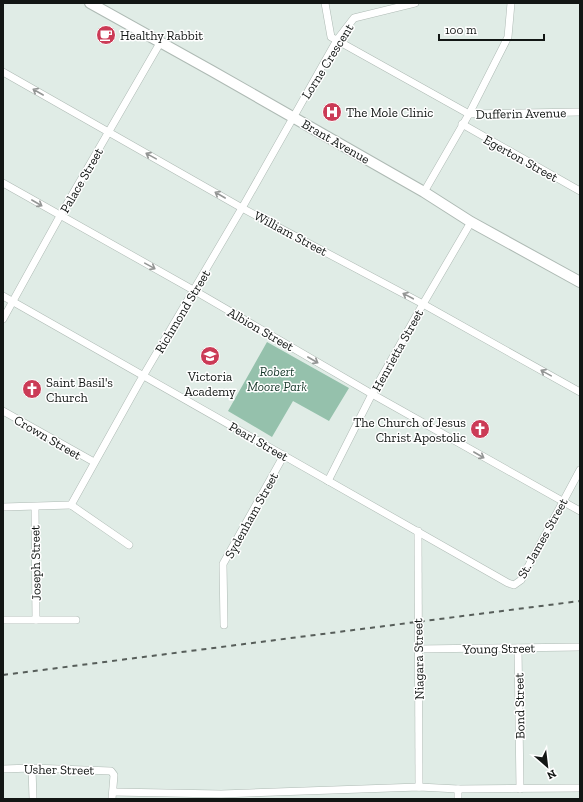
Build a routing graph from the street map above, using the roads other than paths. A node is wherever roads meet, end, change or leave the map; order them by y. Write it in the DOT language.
graph roads {
  1 [pos="90,3"];
  2 [pos="325,3"];
  3 [pos="415,3"];
  4 [pos="511,3"];
  5 [pos="337,40"];
  6 [pos="160,43"];
  7 [pos="3,72"];
  8 [pos="580,112"];
  9 [pos="469,114"];
  10 [pos="293,117"];
  11 [pos="462,124"];
  12 [pos="108,132"];
  13 [pos="3,183"];
  14 [pos="580,191"];
  15 [pos="424,192"];
  16 [pos="242,208"];
  17 [pos="60,216"];
  18 [pos="471,222"];
  19 [pos="580,282"];
  20 [pos="195,291"];
  21 [pos="3,296"];
  22 [pos="13,302"];
  23 [pos="423,304"];
  24 [pos="3,319"];
  25 [pos="144,375"];
  26 [pos="580,392"];
  27 [pos="372,394"];
  28 [pos="3,411"];
  29 [pos="284,455"];
  30 [pos="94,462"];
  31 [pos="580,470"];
  32 [pos="328,481"];
  33 [pos="562,502"];
  34 [pos="71,505"];
  35 [pos="3,507"];
  36 [pos="34,507"];
  37 [pos="580,512"];
  38 [pos="418,532"];
  39 [pos="129,545"];
  40 [pos="514,585"];
  41 [pos="3,620"];
  42 [pos="36,620"];
  43 [pos="76,620"];
  44 [pos="224,625"];
  45 [pos="580,647"];
  46 [pos="518,648"];
  47 [pos="418,649"];
  48 [pos="32,768"];
  49 [pos="3,769"];
  50 [pos="419,787"];
  51 [pos="580,788"];
  52 [pos="458,789"];
  53 [pos="520,789"];
  54 [pos="113,796"];
  55 [pos="221,796"];
  56 [pos="33,799"];
  57 [pos="458,799"];
  1 -- 6 [label="main road, Brant Avenue"];
  2 -- 5 [label="street"];
  3 -- 5 [label="street, Lorne Crescent"];
  4 -- 9 [label="street"];
  5 -- 9 [label="street, Dufferin Avenue"];
  5 -- 10 [label="street, Lorne Crescent"];
  6 -- 10 [label="main road, Brant Avenue"];
  6 -- 12 [label="street, Palace Street"];
  12 -- 7 [label="street, William Street, one-way"];
  8 -- 9 [label="street, Dufferin Avenue"];
  9 -- 11 [label="street"];
  10 -- 15 [label="main road, Brant Avenue"];
  10 -- 16 [label="street, Richmond Street"];
  11 -- 14 [label="street, Egerton Street"];
  11 -- 15 [label="street"];
  16 -- 12 [label="street, William Street, one-way"];
  12 -- 17 [label="street, Palace Street"];
  13 -- 17 [label="street, Albion Street, one-way"];
  15 -- 18 [label="main road, Brant Avenue"];
  16 -- 20 [label="street, Richmond Street"];
  23 -- 16 [label="street, William Street, one-way"];
  17 -- 20 [label="street, Albion Street, one-way"];
  17 -- 22 [label="street, Palace Street"];
  18 -- 19 [label="main road, Brant Avenue"];
  18 -- 23 [label="street, Henrietta Street"];
  20 -- 25 [label="street, Richmond Street"];
  20 -- 27 [label="street, Albion Street, one-way"];
  21 -- 22 [label="street, Pearl Street"];
  22 -- 24 [label="street, Palace Street"];
  22 -- 25 [label="street, Pearl Street"];
  26 -- 23 [label="street, William Street, one-way"];
  23 -- 27 [label="street, Henrietta Street"];
  25 -- 29 [label="street, Pearl Street"];
  25 -- 30 [label="street, Richmond Street"];
  27 -- 32 [label="street, Henrietta Street"];
  27 -- 33 [label="street, Albion Street, one-way"];
  28 -- 30 [label="street, Crown Street"];
  29 -- 32 [label="street, Pearl Street"];
  29 -- 44 [label="street, Sydenham Street"];
  30 -- 34 [label="street, Richmond Street"];
  31 -- 33 [label="street, St. James Street"];
  32 -- 38 [label="street, Pearl Street"];
  33 -- 37 [label="street, Albion Street"];
  33 -- 40 [label="street, St. James Street"];
  34 -- 36 [label="street"];
  34 -- 39 [label="street"];
  35 -- 36 [label="street"];
  36 -- 42 [label="street, Joseph Street"];
  38 -- 40 [label="street, Pearl Street"];
  38 -- 47 [label="street, Niagara Street"];
  41 -- 42 [label="street"];
  42 -- 43 [label="street"];
  45 -- 46 [label="street, Young Street"];
  46 -- 47 [label="street, Young Street"];
  46 -- 53 [label="street, Bond Street"];
  47 -- 50 [label="street, Niagara Street"];
  48 -- 49 [label="street, Usher Street"];
  48 -- 54 [label="street, Usher Street"];
  48 -- 56 [label="street"];
  50 -- 52 [label="street"];
  50 -- 55 [label="street"];
  51 -- 53 [label="street"];
  52 -- 53 [label="street"];
  52 -- 57 [label="street"];
  54 -- 55 [label="street"];
}
